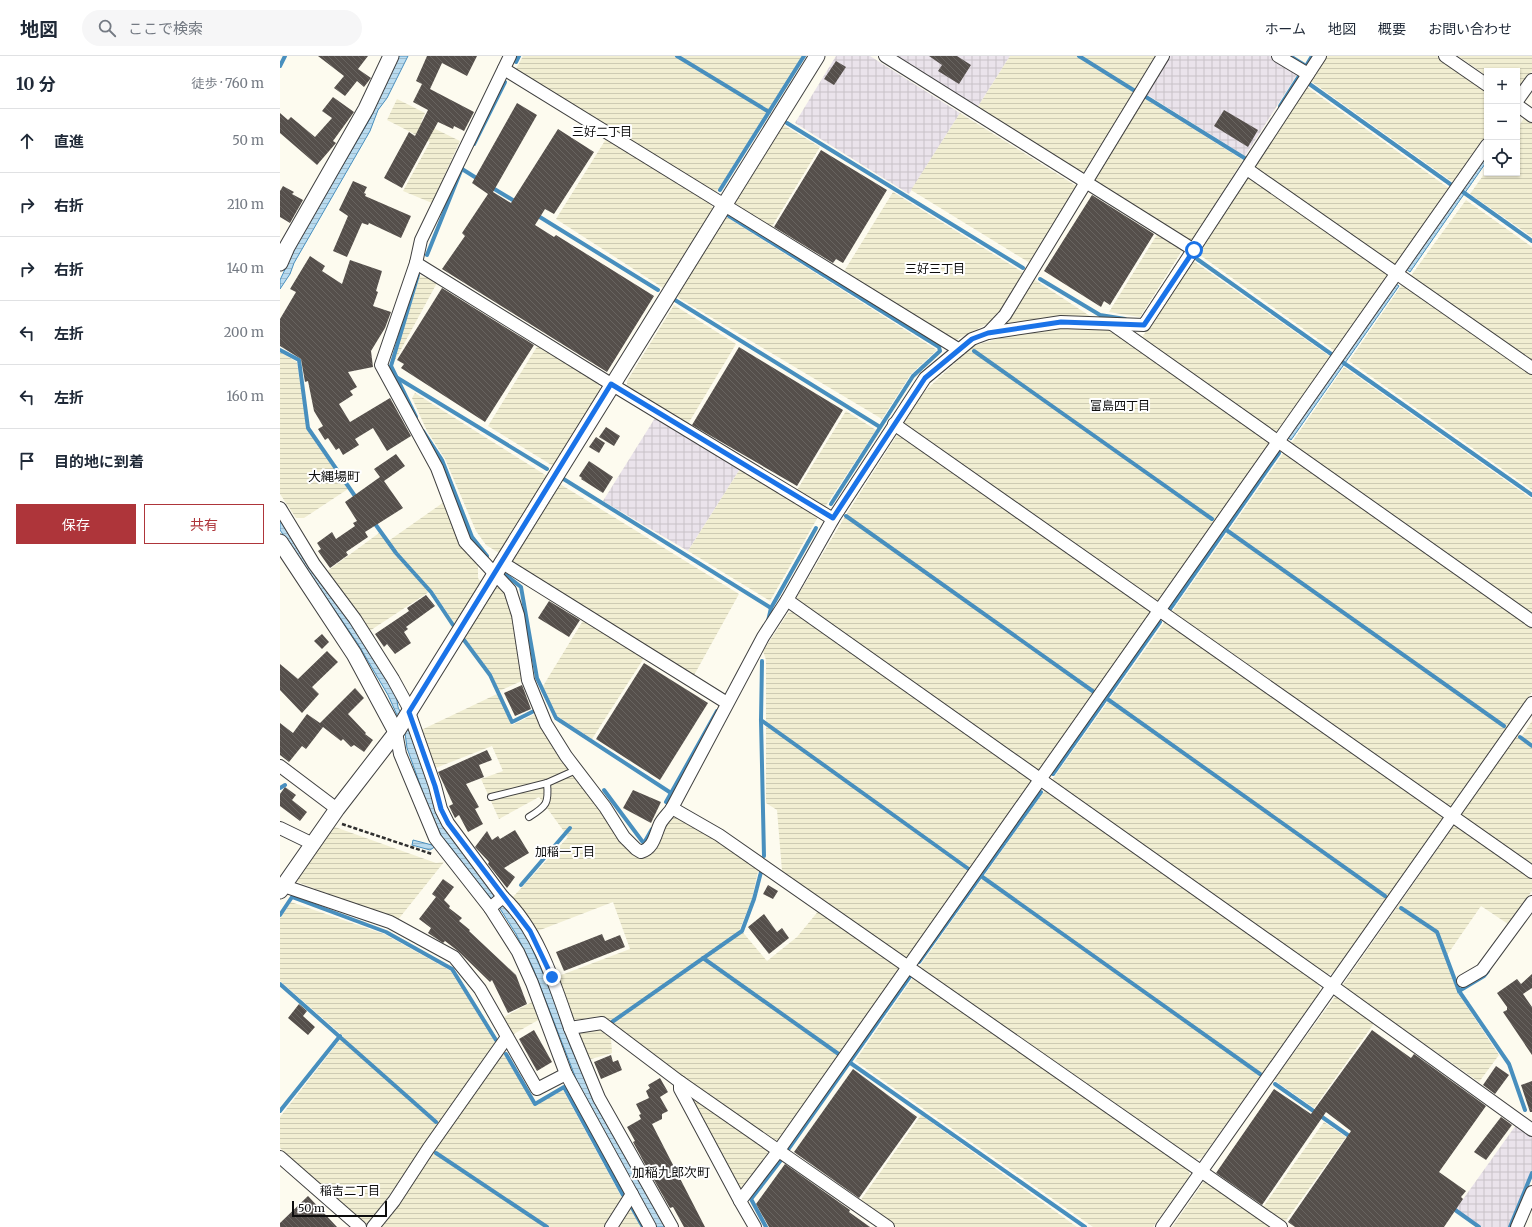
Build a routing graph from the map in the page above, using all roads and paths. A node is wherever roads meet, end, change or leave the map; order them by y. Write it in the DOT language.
graph roads {
  1 [pos="391,56"];
  2 [pos="510,56"];
  3 [pos="817,56"];
  4 [pos="885,56"];
  5 [pos="1163,56"];
  6 [pos="1278,56"];
  7 [pos="1320,56"];
  8 [pos="1445,56"];
  9 [pos="504,69"];
  10 [pos="1308,74"];
  11 [pos="1532,80"];
  12 [pos="1484,83"];
  13 [pos="1520,98"];
  14 [pos="1520,107"];
  15 [pos="1532,116"];
  16 [pos="1484,149"];
  17 [pos="1247,169"];
  18 [pos="1086,182"];
  19 [pos="724,205"];
  20 [pos="1194,250"];
  21 [pos="280,263"];
  22 [pos="416,263"];
  23 [pos="1397,274"];
  24 [pos="1112,324"];
  25 [pos="988,333"];
  26 [pos="958,349"];
  27 [pos="1532,368"];
  28 [pos="611,384"];
  29 [pos="894,424"];
  30 [pos="1278,442"];
  31 [pos="280,508"];
  32 [pos="833,518"];
  33 [pos="280,542"];
  34 [pos="498,568"];
  35 [pos="787,600"];
  36 [pos="1159,611"];
  37 [pos="1532,620"];
  38 [pos="727,702"];
  39 [pos="1532,703"];
  40 [pos="409,712"];
  41 [pos="397,731"];
  42 [pos="576,770"];
  43 [pos="283,773"];
  44 [pos="1040,780"];
  45 [pos="547,783"];
  46 [pos="491,797"];
  47 [pos="672,808"];
  48 [pos="334,813"];
  49 [pos="530,817"];
  50 [pos="1452,817"];
  51 [pos="280,828"];
  52 [pos="313,844"];
  53 [pos="440,844"];
  54 [pos="1532,872"];
  55 [pos="282,888"];
  56 [pos="497,902"];
  57 [pos="1532,902"];
  58 [pos="908,966"];
  59 [pos="1463,981"];
  60 [pos="1331,985"];
  61 [pos="570,1028"];
  62 [pos="507,1037"];
  63 [pos="566,1074"];
  64 [pos="680,1082"];
  65 [pos="1532,1130"];
  66 [pos="779,1150"];
  67 [pos="280,1157"];
  68 [pos="1202,1172"];
  69 [pos="1532,1192"];
  70 [pos="632,1194"];
  71 [pos="740,1201"];
  72 [pos="360,1227"];
  73 [pos="372,1227"];
  74 [pos="611,1227"];
  75 [pos="650,1227"];
  76 [pos="672,1227"];
  77 [pos="755,1227"];
  78 [pos="888,1227"];
  79 [pos="1162,1227"];
  80 [pos="1280,1227"];
  81 [pos="1518,1227"];
  1 -- 21 [label="street"];
  2 -- 9 [label="street"];
  3 -- 19 [label="street"];
  4 -- 18 [label="street"];
  5 -- 18 [label="street"];
  6 -- 10 [label="street"];
  7 -- 10 [label="street"];
  8 -- 12 [label="street"];
  9 -- 19 [label="street"];
  9 -- 22 [label="street"];
  10 -- 17 [label="street"];
  11 -- 13 [label="street"];
  14 -- 15 [label="street"];
  16 -- 23 [label="street"];
  17 -- 20 [label="street"];
  17 -- 23 [label="street"];
  18 -- 20 [label="street"];
  18 -- 25 [label="street"];
  19 -- 26 [label="street"];
  19 -- 28 [label="street"];
  20 -- 24 [label="street"];
  22 -- 28 [label="street"];
  22 -- 34 [label="street"];
  23 -- 27 [label="street"];
  23 -- 30 [label="street"];
  24 -- 25 [label="street"];
  24 -- 30 [label="street"];
  25 -- 26 [label="street"];
  26 -- 29 [label="street"];
  28 -- 32 [label="street"];
  28 -- 34 [label="street"];
  29 -- 32 [label="street"];
  29 -- 36 [label="street"];
  30 -- 36 [label="street"];
  30 -- 37 [label="street"];
  31 -- 40 [label="street"];
  32 -- 35 [label="street"];
  33 -- 41 [label="street"];
  34 -- 38 [label="street"];
  34 -- 40 [label="street"];
  34 -- 42 [label="street"];
  35 -- 38 [label="street"];
  35 -- 44 [label="street"];
  36 -- 44 [label="street"];
  36 -- 50 [label="street"];
  38 -- 47 [label="street"];
  39 -- 50 [label="street"];
  40 -- 41 [label="street"];
  40 -- 56 [label="street"];
  41 -- 48 [label="street"];
  41 -- 53 [label="street"];
  42 -- 45 [label="lane"];
  42 -- 47 [label="street"];
  43 -- 48 [label="street"];
  44 -- 58 [label="street"];
  44 -- 60 [label="street"];
  45 -- 46 [label="lane"];
  45 -- 49 [label="lane"];
  47 -- 58 [label="street"];
  48 -- 52 [label="street"];
  48 -- 53 [label="path"];
  50 -- 54 [label="street"];
  50 -- 60 [label="street"];
  51 -- 52 [label="street"];
  52 -- 55 [label="street"];
  53 -- 56 [label="street"];
  55 -- 62 [label="street"];
  56 -- 61 [label="street"];
  56 -- 63 [label="street"];
  57 -- 59 [label="street"];
  58 -- 66 [label="street"];
  58 -- 68 [label="street"];
  60 -- 65 [label="street"];
  60 -- 68 [label="street"];
  61 -- 64 [label="street"];
  61 -- 76 [label="street"];
  62 -- 63 [label="street"];
  62 -- 73 [label="street"];
  63 -- 70 [label="street"];
  64 -- 66 [label="street"];
  64 -- 71 [label="street"];
  66 -- 71 [label="street"];
  66 -- 78 [label="street"];
  67 -- 72 [label="street"];
  68 -- 79 [label="street"];
  68 -- 80 [label="street"];
  69 -- 81 [label="street"];
  70 -- 74 [label="street"];
  70 -- 75 [label="street"];
  71 -- 77 [label="street"];
}
